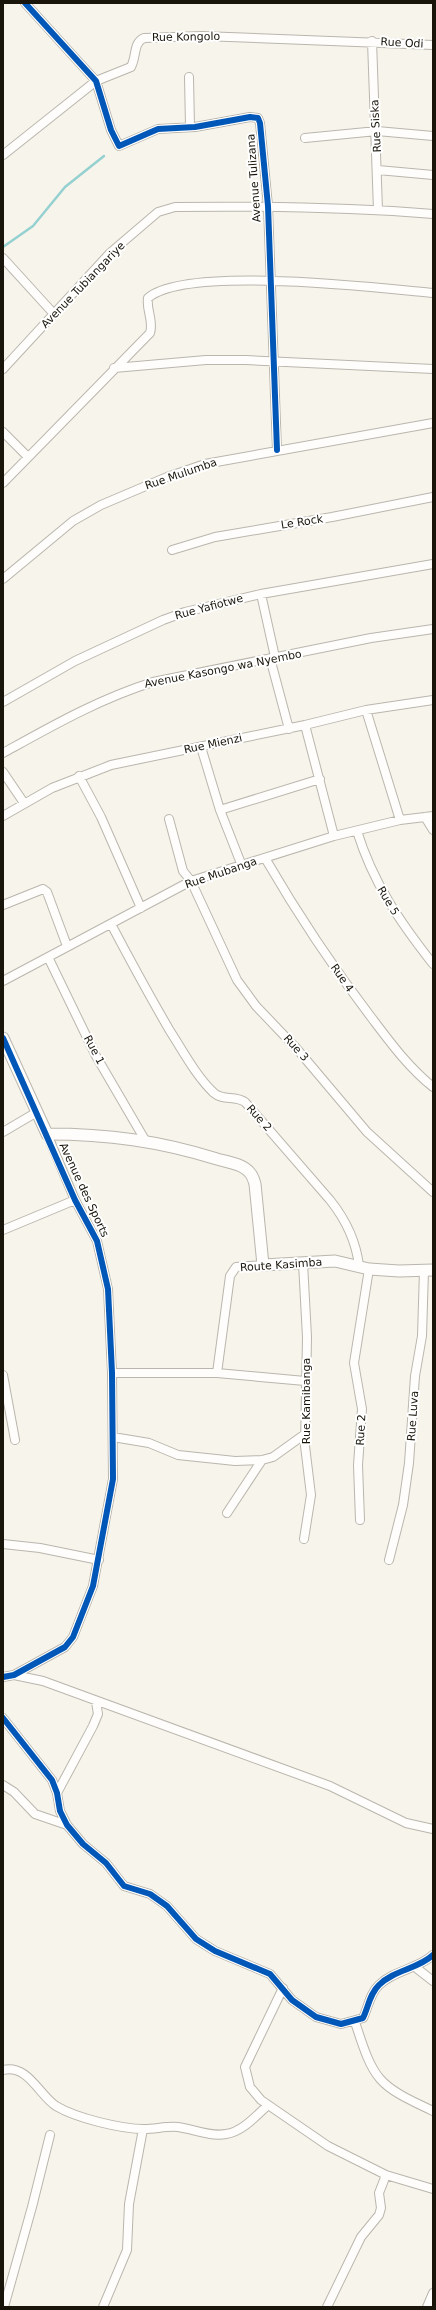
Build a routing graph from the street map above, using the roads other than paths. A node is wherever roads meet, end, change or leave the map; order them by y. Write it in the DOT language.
graph roads {
  1 [pos="25,3"];
  2 [pos="372,42"];
  3 [pos="433,45"];
  4 [pos="189,77"];
  5 [pos="96,81"];
  6 [pos="190,127"];
  7 [pos="377,131"];
  8 [pos="433,136"];
  9 [pos="305,138"];
  10 [pos="3,155"];
  11 [pos="378,170"];
  12 [pos="433,175"];
  13 [pos="268,206"];
  14 [pos="378,210"];
  15 [pos="433,214"];
  16 [pos="3,258"];
  17 [pos="269,282"];
  18 [pos="433,293"];
  19 [pos="54,314"];
  20 [pos="272,360"];
  21 [pos="114,368"];
  22 [pos="3,369"];
  23 [pos="433,369"];
  24 [pos="433,423"];
  25 [pos="3,432"];
  26 [pos="277,450"];
  27 [pos="28,457"];
  28 [pos="3,483"];
  29 [pos="433,497"];
  30 [pos="172,550"];
  31 [pos="433,564"];
  32 [pos="3,579"];
  33 [pos="261,594"];
  34 [pos="433,629"];
  35 [pos="273,658"];
  36 [pos="433,700"];
  37 [pos="3,702"];
  38 [pos="366,710"];
  39 [pos="305,725"];
  40 [pos="289,728"];
  41 [pos="201,747"];
  42 [pos="3,754"];
  43 [pos="3,772"];
  44 [pos="79,776"];
  45 [pos="320,780"];
  46 [pos="24,803"];
  47 [pos="220,810"];
  48 [pos="3,816"];
  49 [pos="429,816"];
  50 [pos="169,820"];
  51 [pos="400,820"];
  52 [pos="433,830"];
  53 [pos="357,831"];
  54 [pos="334,836"];
  55 [pos="264,858"];
  56 [pos="242,866"];
  57 [pos="191,881"];
  58 [pos="3,905"];
  59 [pos="141,908"];
  60 [pos="111,924"];
  61 [pos="67,946"];
  62 [pos="48,957"];
  63 [pos="433,964"];
  64 [pos="3,981"];
  65 [pos="4,1044"];
  66 [pos="433,1087"];
  67 [pos="36,1112"];
  68 [pos="3,1132"];
  69 [pos="47,1134"];
  70 [pos="145,1140"];
  71 [pos="433,1192"];
  72 [pos="75,1200"];
  73 [pos="3,1230"];
  74 [pos="303,1263"];
  75 [pos="263,1265"];
  76 [pos="364,1267"];
  77 [pos="429,1270"];
  78 [pos="112,1373"];
  79 [pos="217,1373"];
  80 [pos="3,1375"];
  81 [pos="305,1381"];
  82 [pos="305,1434"];
  83 [pos="113,1437"];
  84 [pos="15,1440"];
  85 [pos="262,1460"];
  86 [pos="227,1514"];
  87 [pos="360,1520"];
  88 [pos="304,1539"];
  89 [pos="3,1544"];
  90 [pos="99,1560"];
  91 [pos="389,1560"];
  92 [pos="14,1675"];
  93 [pos="3,1677"];
  94 [pos="96,1702"];
  95 [pos="3,1718"];
  96 [pos="3,1785"];
  97 [pos="57,1793"];
  98 [pos="67,1825"];
  99 [pos="433,1829"];
  100 [pos="433,1955"];
  101 [pos="415,1967"];
  102 [pos="433,1981"];
  103 [pos="283,1988"];
  104 [pos="355,2022"];
  105 [pos="3,2070"];
  106 [pos="268,2105"];
  107 [pos="433,2111"];
  108 [pos="143,2129"];
  109 [pos="50,2135"];
  110 [pos="386,2175"];
  111 [pos="433,2189"];
  112 [pos="433,2293"];
  113 [pos="4,2307"];
  114 [pos="103,2307"];
  115 [pos="327,2307"];
  116 [pos="427,2307"];
  1 -- 5 [label="street"];
  2 -- 3 [label="street, Rue Odi"];
  2 -- 5 [label="street, Rue Kongolo"];
  2 -- 7 [label="street, Rue Siska"];
  4 -- 6 [label="street"];
  5 -- 6 [label="street, Avenue Tulizana"];
  5 -- 10 [label="street, Rue Kongolo"];
  6 -- 13 [label="street, Avenue Tulizana"];
  7 -- 8 [label="street"];
  7 -- 9 [label="street"];
  7 -- 11 [label="street, Rue Siska"];
  11 -- 12 [label="street"];
  11 -- 14 [label="street, Rue Siska"];
  13 -- 14 [label="street, Avenue Tubiangariye"];
  13 -- 17 [label="street, Avenue Tulizana"];
  13 -- 19 [label="street, Avenue Tubiangariye"];
  14 -- 15 [label="street, Avenue Tubiangariye"];
  16 -- 19 [label="street"];
  17 -- 18 [label="street"];
  17 -- 20 [label="street, Avenue Tulizana"];
  17 -- 21 [label="street"];
  19 -- 22 [label="street, Avenue Tubiangariye"];
  20 -- 21 [label="street"];
  20 -- 23 [label="street"];
  20 -- 26 [label="street, Avenue Tulizana"];
  21 -- 27 [label="street"];
  24 -- 26 [label="street, Rue Mulumba"];
  25 -- 27 [label="street"];
  26 -- 32 [label="street, Rue Mulumba"];
  27 -- 28 [label="street"];
  29 -- 30 [label="street, Le Rock"];
  31 -- 33 [label="street, Rue Yafiotwe"];
  33 -- 35 [label="street"];
  33 -- 37 [label="street, Rue Yafiotwe"];
  34 -- 35 [label="street, Avenue Kasongo wa Nyembo"];
  35 -- 40 [label="street"];
  35 -- 42 [label="street, Avenue Kasongo wa Nyembo"];
  36 -- 38 [label="street, Rue Mienzi"];
  38 -- 39 [label="street, Rue Mienzi"];
  38 -- 51 [label="street"];
  39 -- 40 [label="street, Rue Mienzi"];
  39 -- 45 [label="street"];
  40 -- 41 [label="street, Rue Mienzi"];
  41 -- 44 [label="street, Rue Mienzi"];
  41 -- 47 [label="street"];
  43 -- 46 [label="street"];
  44 -- 46 [label="street, Rue Mienzi"];
  44 -- 59 [label="street"];
  45 -- 47 [label="street"];
  45 -- 54 [label="street"];
  46 -- 48 [label="street, Rue Mienzi"];
  47 -- 56 [label="street"];
  49 -- 51 [label="street, Rue Mubanga"];
  49 -- 52 [label="street"];
  50 -- 57 [label="street, Rue 3"];
  51 -- 53 [label="street, Rue Mubanga"];
  53 -- 54 [label="street, Rue Mubanga"];
  53 -- 63 [label="street, Rue 5"];
  54 -- 55 [label="street, Rue Mubanga"];
  55 -- 56 [label="street, Rue Mubanga"];
  55 -- 66 [label="street, Rue 4"];
  56 -- 57 [label="street, Rue Mubanga"];
  57 -- 59 [label="street, Rue Mubanga"];
  57 -- 71 [label="street, Rue 3"];
  58 -- 61 [label="street"];
  59 -- 60 [label="street, Rue Mubanga"];
  60 -- 61 [label="street, Rue Mubanga"];
  60 -- 76 [label="street, Rue 2"];
  61 -- 62 [label="street, Rue Mubanga"];
  62 -- 64 [label="street, Rue Mubanga"];
  62 -- 70 [label="street, Rue 1"];
  65 -- 67 [label="street, Avenue des Sports"];
  67 -- 68 [label="street"];
  67 -- 69 [label="street, Avenue des Sports"];
  69 -- 70 [label="street"];
  69 -- 72 [label="street, Avenue des Sports"];
  70 -- 75 [label="street"];
  72 -- 73 [label="street"];
  72 -- 78 [label="street, Avenue des Sports"];
  74 -- 75 [label="street, Route Kasimba"];
  74 -- 76 [label="street, Route Kasimba"];
  74 -- 81 [label="street, Rue Kamibanga"];
  75 -- 79 [label="street, Route Kasimba"];
  76 -- 77 [label="street, Route Kasimba"];
  76 -- 87 [label="street, Rue 2"];
  77 -- 91 [label="street, Rue Luva"];
  78 -- 79 [label="street"];
  78 -- 83 [label="street, Avenue des Sports"];
  79 -- 81 [label="street"];
  80 -- 84 [label="street"];
  81 -- 82 [label="street, Rue Kamibanga"];
  82 -- 85 [label="street"];
  82 -- 88 [label="street, Rue Kamibanga"];
  83 -- 85 [label="street"];
  83 -- 90 [label="street, Avenue des Sports"];
  85 -- 86 [label="street"];
  89 -- 90 [label="street"];
  90 -- 92 [label="street, Avenue des Sports"];
  92 -- 93 [label="street"];
  92 -- 94 [label="street"];
  94 -- 97 [label="street"];
  94 -- 99 [label="street"];
  95 -- 97 [label="street"];
  96 -- 98 [label="street"];
  97 -- 98 [label="street"];
  98 -- 103 [label="street"];
  100 -- 101 [label="street"];
  101 -- 102 [label="street"];
  101 -- 104 [label="street"];
  103 -- 104 [label="street"];
  103 -- 106 [label="street"];
  104 -- 107 [label="street"];
  105 -- 108 [label="street"];
  106 -- 108 [label="street"];
  106 -- 110 [label="street"];
  108 -- 114 [label="street"];
  109 -- 113 [label="street"];
  110 -- 111 [label="street"];
  110 -- 115 [label="street"];
  112 -- 116 [label="street"];
}
